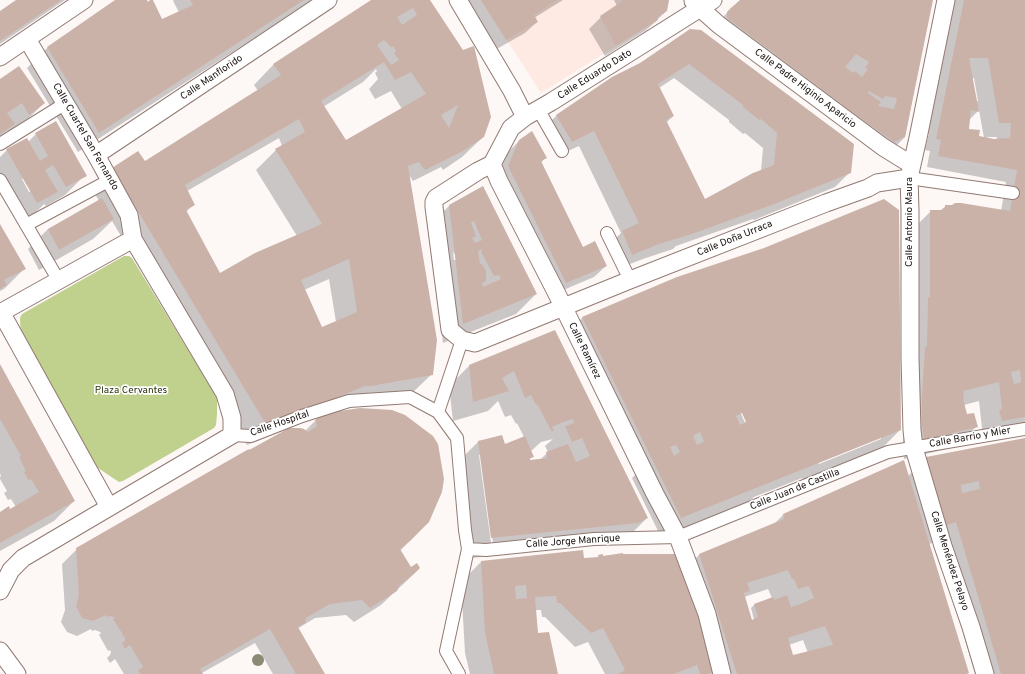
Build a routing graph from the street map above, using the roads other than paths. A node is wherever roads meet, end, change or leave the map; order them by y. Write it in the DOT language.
graph roads {
  1 [pos="84,0"];
  2 [pos="328,0"];
  3 [pos="458,0"];
  4 [pos="946,0"];
  5 [pos="702,3"];
  6 [pos="28,39"];
  7 [pos="0,57"];
  8 [pos="66,104"];
  9 [pos="532,113"];
  10 [pos="0,144"];
  11 [pos="562,151"];
  12 [pos="96,155"];
  13 [pos="492,164"];
  14 [pos="910,172"];
  15 [pos="0,180"];
  16 [pos="110,180"];
  17 [pos="1013,193"];
  18 [pos="26,224"];
  19 [pos="607,233"];
  20 [pos="133,239"];
  21 [pos="630,280"];
  22 [pos="59,281"];
  23 [pos="563,307"];
  24 [pos="0,312"];
  25 [pos="462,340"];
  26 [pos="438,412"];
  27 [pos="1025,429"];
  28 [pos="232,434"];
  29 [pos="914,448"];
  30 [pos="109,507"];
  31 [pos="678,537"];
  32 [pos="468,549"];
  33 [pos="0,591"];
  34 [pos="0,651"];
  35 [pos="17,674"];
  36 [pos="459,674"];
  37 [pos="722,674"];
  38 [pos="984,674"];
  1 -- 6 [label="street"];
  2 -- 12 [label="street, Calle Manflorido"];
  3 -- 9 [label="street"];
  4 -- 14 [label="street, Calle Antonio Maura"];
  5 -- 9 [label="street, Calle Eduardo Dato"];
  5 -- 14 [label="street, Calle Padre Higinio Aparicio"];
  6 -- 7 [label="street"];
  6 -- 8 [label="street, Calle Cuartel San Fernando"];
  8 -- 10 [label="street"];
  8 -- 12 [label="street, Calle Cuartel San Fernando"];
  9 -- 11 [label="street"];
  9 -- 13 [label="street, Calle Eduardo Dato"];
  12 -- 16 [label="street, Calle Cuartel San Fernando"];
  13 -- 23 [label="street, Calle Ramírez"];
  13 -- 25 [label="street"];
  14 -- 17 [label="street"];
  14 -- 21 [label="street, Calle Doña Urraca"];
  14 -- 29 [label="street, Calle Antonio Maura"];
  15 -- 18 [label="street"];
  16 -- 18 [label="street"];
  16 -- 20 [label="street, Calle Cuartel San Fernando"];
  18 -- 22 [label="street"];
  19 -- 21 [label="street"];
  20 -- 22 [label="street"];
  20 -- 28 [label="street"];
  21 -- 23 [label="street, Calle Doña Urraca"];
  22 -- 24 [label="street"];
  23 -- 25 [label="street, Calle Doña Urraca"];
  23 -- 31 [label="street, Calle Ramírez"];
  24 -- 30 [label="street"];
  25 -- 26 [label="street"];
  26 -- 28 [label="street, Calle Hospital"];
  26 -- 32 [label="street, Calle Hospital"];
  27 -- 29 [label="street, Calle Barrio y Mier"];
  28 -- 30 [label="street"];
  29 -- 31 [label="street, Calle Juan de Castilla"];
  29 -- 38 [label="street, Calle Menéndez Pelayo"];
  30 -- 33 [label="street"];
  31 -- 32 [label="street, Calle Jorge Manrique"];
  31 -- 37 [label="street, Calle Ramírez"];
  32 -- 36 [label="street"];
  34 -- 35 [label="street"];
}
